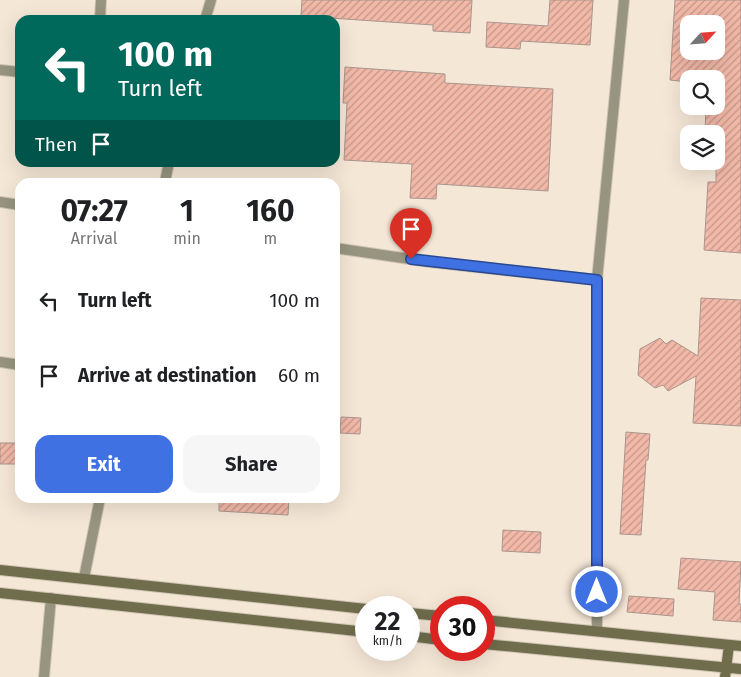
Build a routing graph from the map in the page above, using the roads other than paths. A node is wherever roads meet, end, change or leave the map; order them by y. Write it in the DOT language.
graph roads {
  1 [pos="101,0"];
  2 [pos="210,0"];
  3 [pos="624,0"];
  4 [pos="100,15"];
  5 [pos="206,15"];
  6 [pos="0,70"];
  7 [pos="15,72"];
  8 [pos="0,202"];
  9 [pos="15,204"];
  10 [pos="340,249"];
  11 [pos="597,280"];
  12 [pos="0,362"];
  13 [pos="15,364"];
  14 [pos="99,503"];
  15 [pos="0,570"];
  16 [pos="84,578"];
  17 [pos="0,593"];
  18 [pos="50,598"];
  19 [pos="355,608"];
  20 [pos="495,621"];
  21 [pos="355,631"];
  22 [pos="597,631"];
  23 [pos="495,645"];
  24 [pos="729,645"];
  25 [pos="741,646"];
  26 [pos="741,669"];
  27 [pos="725,672"];
  28 [pos="44,677"];
  1 -- 4 [label="street"];
  2 -- 5 [label="street"];
  3 -- 11 [label="street"];
  6 -- 7 [label="street"];
  8 -- 9 [label="street"];
  10 -- 11 [label="street"];
  11 -- 22 [label="street"];
  12 -- 13 [label="street"];
  14 -- 16 [label="street"];
  15 -- 16 [label="main road"];
  16 -- 19 [label="main road"];
  17 -- 18 [label="main road"];
  18 -- 21 [label="main road"];
  18 -- 28 [label="street"];
  20 -- 22 [label="main road"];
  22 -- 24 [label="main road"];
  23 -- 27 [label="main road"];
  24 -- 25 [label="main road"];
  24 -- 27 [label="main road"];
  26 -- 27 [label="main road"];
}
